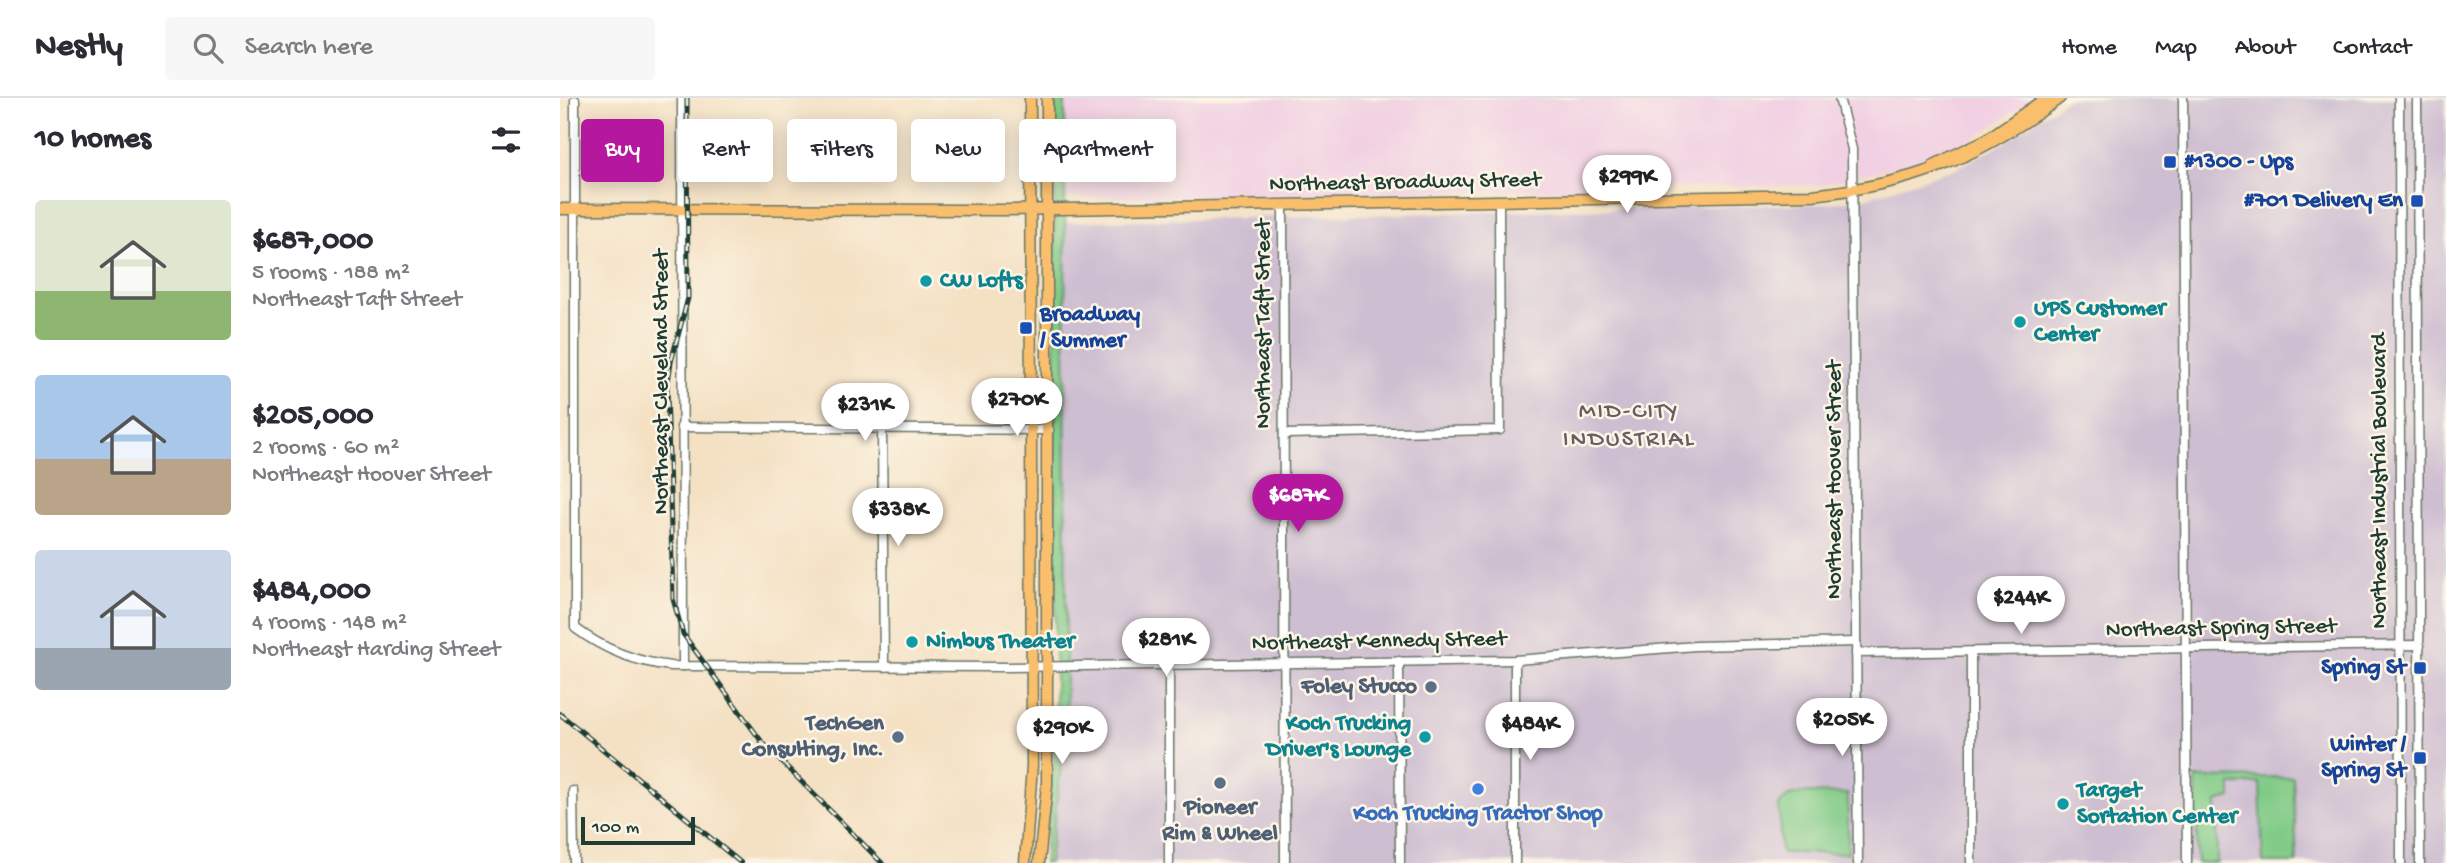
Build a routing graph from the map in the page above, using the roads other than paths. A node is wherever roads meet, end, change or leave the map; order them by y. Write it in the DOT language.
graph roads {
  1 [pos="682,98"];
  2 [pos="1030,98"];
  3 [pos="1046,98"];
  4 [pos="1839,98"];
  5 [pos="2046,98"];
  6 [pos="2060,98"];
  7 [pos="2182,98"];
  8 [pos="2399,98"];
  9 [pos="2417,98"];
  10 [pos="575,100"];
  11 [pos="1912,176"];
  12 [pos="1853,191"];
  13 [pos="1499,201"];
  14 [pos="1283,205"];
  15 [pos="560,209"];
  16 [pos="574,209"];
  17 [pos="682,209"];
  18 [pos="1032,209"];
  19 [pos="1047,209"];
  20 [pos="681,427"];
  21 [pos="883,428"];
  22 [pos="1032,430"];
  23 [pos="1049,430"];
  24 [pos="1283,434"];
  25 [pos="1856,642"];
  26 [pos="2400,645"];
  27 [pos="2420,645"];
  28 [pos="2187,648"];
  29 [pos="1970,652"];
  30 [pos="1856,653"];
  31 [pos="1515,660"];
  32 [pos="1399,661"];
  33 [pos="1284,662"];
  34 [pos="1169,664"];
  35 [pos="683,666"];
  36 [pos="1032,666"];
  37 [pos="1047,666"];
  38 [pos="884,667"];
  39 [pos="573,792"];
  40 [pos="573,863"];
  41 [pos="1026,863"];
  42 [pos="1040,863"];
  43 [pos="1169,863"];
  44 [pos="1285,863"];
  45 [pos="1400,863"];
  46 [pos="1515,863"];
  47 [pos="1858,863"];
  48 [pos="1971,863"];
  49 [pos="2188,863"];
  50 [pos="2401,863"];
  51 [pos="2420,863"];
  1 -- 17 [label="street, Northeast Cleveland Street"];
  2 -- 18 [label="main road"];
  3 -- 19 [label="main road"];
  4 -- 12 [label="street, Northeast Hoover Street"];
  5 -- 11 [label="main road, Northeast Broadway Street"];
  6 -- 11 [label="main road, Northeast Broadway Street"];
  7 -- 28 [label="street"];
  8 -- 26 [label="street, Northeast Industrial Boulevard"];
  9 -- 27 [label="street, Northeast Industrial Boulevard"];
  10 -- 16 [label="street"];
  11 -- 12 [label="main road, Northeast Broadway Street"];
  12 -- 13 [label="main road, Northeast Broadway Street"];
  12 -- 25 [label="street, Northeast Hoover Street"];
  13 -- 14 [label="main road, Northeast Broadway Street"];
  13 -- 24 [label="street"];
  14 -- 19 [label="main road, Northeast Broadway Street"];
  14 -- 24 [label="street, Northeast Taft Street"];
  15 -- 16 [label="main road, Northeast Broadway Street"];
  16 -- 17 [label="main road, Northeast Broadway Street"];
  16 -- 35 [label="street, Northeast Kennedy Street"];
  17 -- 18 [label="main road, Northeast Broadway Street"];
  17 -- 20 [label="street, Northeast Cleveland Street"];
  18 -- 19 [label="main road, Northeast Broadway Street"];
  18 -- 22 [label="main road"];
  19 -- 23 [label="main road"];
  20 -- 21 [label="street"];
  20 -- 35 [label="street, Northeast Cleveland Street"];
  21 -- 22 [label="street"];
  21 -- 38 [label="street"];
  22 -- 23 [label="street"];
  22 -- 36 [label="main road"];
  23 -- 37 [label="main road"];
  24 -- 33 [label="street, Northeast Taft Street"];
  25 -- 30 [label="street, Northeast Hoover Street"];
  25 -- 31 [label="street, Northeast Kennedy Street"];
  26 -- 27 [label="street, Northeast Spring Street"];
  26 -- 28 [label="street, Northeast Spring Street"];
  26 -- 50 [label="street, Northeast Industrial Boulevard"];
  27 -- 51 [label="street, Northeast Industrial Boulevard"];
  28 -- 29 [label="street, Northeast Spring Street"];
  28 -- 49 [label="street"];
  29 -- 30 [label="street, Northeast Spring Street"];
  29 -- 48 [label="street"];
  30 -- 47 [label="street, Northeast Hoover Street"];
  31 -- 32 [label="street, Northeast Kennedy Street"];
  31 -- 46 [label="street"];
  32 -- 33 [label="street, Northeast Kennedy Street"];
  32 -- 45 [label="street"];
  33 -- 34 [label="street, Northeast Kennedy Street"];
  33 -- 44 [label="street, Northeast Taft Street"];
  34 -- 37 [label="street, Northeast Kennedy Street"];
  34 -- 43 [label="street"];
  35 -- 38 [label="street, Northeast Kennedy Street"];
  36 -- 37 [label="street, Northeast Kennedy Street"];
  36 -- 38 [label="street, Northeast Kennedy Street"];
  36 -- 41 [label="main road"];
  37 -- 42 [label="main road"];
  39 -- 40 [label="street"];
}
